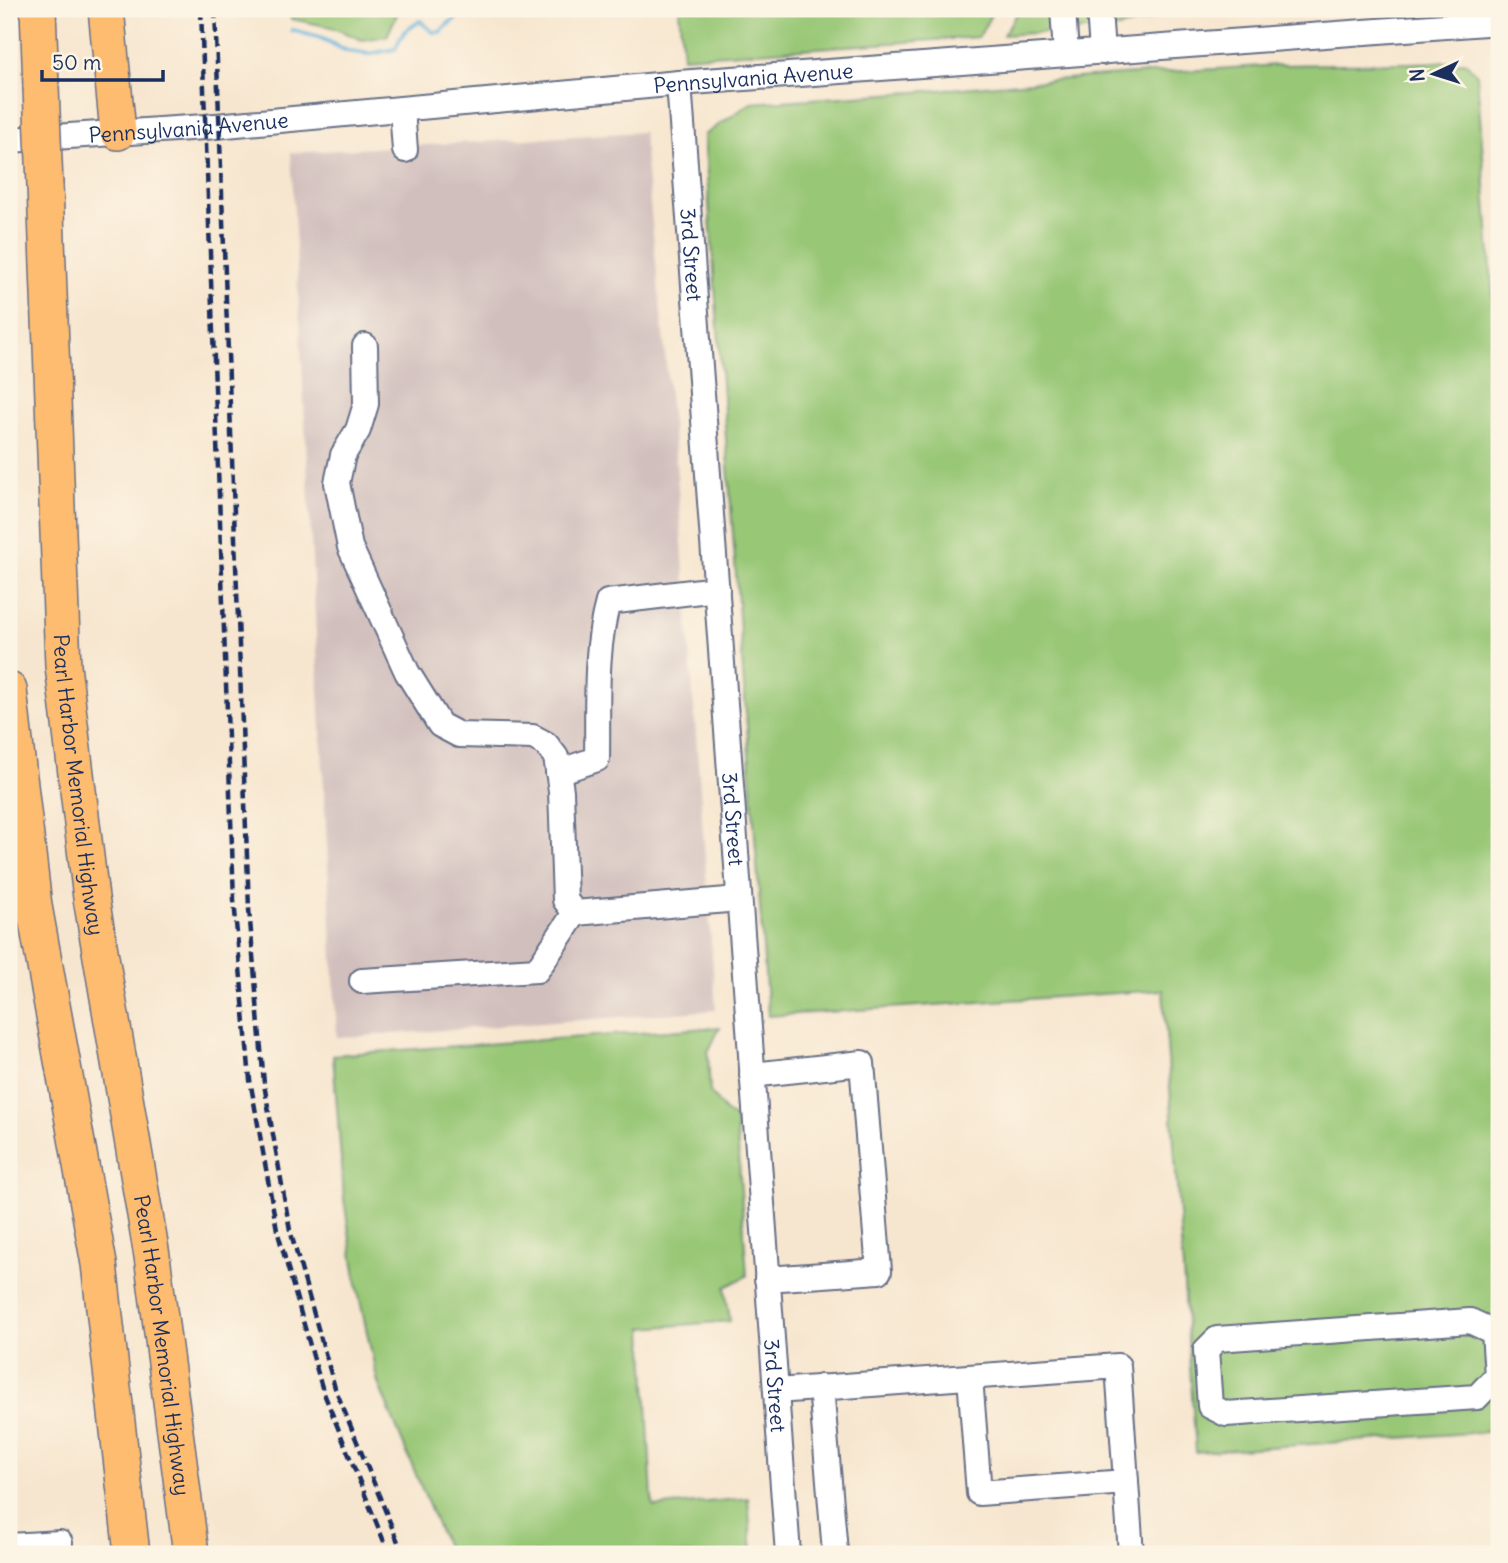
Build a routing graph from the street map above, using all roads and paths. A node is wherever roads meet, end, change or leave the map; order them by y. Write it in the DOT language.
graph roads {
  1 [pos="38,9"];
  2 [pos="106,9"];
  3 [pos="1063,9"];
  4 [pos="1099,9"];
  5 [pos="1493,9"];
  6 [pos="1499,20"];
  7 [pos="1101,52"];
  8 [pos="1066,54"];
  9 [pos="679,83"];
  10 [pos="402,109"];
  11 [pos="118,132"];
  12 [pos="9,140"];
  13 [pos="405,150"];
  14 [pos="365,346"];
  15 [pos="717,589"];
  16 [pos="9,690"];
  17 [pos="558,772"];
  18 [pos="739,899"];
  19 [pos="575,913"];
  20 [pos="362,981"];
  21 [pos="752,1075"];
  22 [pos="767,1279"];
  23 [pos="1497,1331"];
  24 [pos="970,1377"];
  25 [pos="821,1387"];
  26 [pos="776,1391"];
  27 [pos="1126,1482"];
  28 [pos="60,1542"];
  29 [pos="9,1546"];
  30 [pos="132,1554"];
  31 [pos="191,1554"];
  32 [pos="788,1554"];
  33 [pos="837,1554"];
  34 [pos="1131,1554"];
  1 -- 31 [label="highway, Pearl Harbor Memorial Highway, bridge"];
  2 -- 11 [label="highway"];
  3 -- 8 [label="street"];
  4 -- 7 [label="street"];
  5 -- 6 [label="street"];
  6 -- 7 [label="street, Pennsylvania Avenue"];
  7 -- 8 [label="street, Pennsylvania Avenue"];
  8 -- 9 [label="street, Pennsylvania Avenue"];
  9 -- 10 [label="street, Pennsylvania Avenue"];
  9 -- 15 [label="street, 3rd Street"];
  10 -- 11 [label="street, Pennsylvania Avenue"];
  10 -- 13 [label="street"];
  11 -- 12 [label="street, Pennsylvania Avenue"];
  14 -- 17 [label="street"];
  15 -- 17 [label="street"];
  15 -- 18 [label="street, 3rd Street"];
  16 -- 30 [label="highway"];
  17 -- 19 [label="street"];
  18 -- 19 [label="street"];
  18 -- 21 [label="street, 3rd Street"];
  19 -- 20 [label="street"];
  21 -- 22 [label="street, 3rd Street"];
  21 -- 22 [label="street"];
  22 -- 26 [label="street, 3rd Street"];
  23 -- 23 [label="street"];
  24 -- 25 [label="street"];
  24 -- 27 [label="street"];
  24 -- 27 [label="street"];
  25 -- 26 [label="street"];
  25 -- 33 [label="street"];
  26 -- 32 [label="street, 3rd Street"];
  27 -- 34 [label="street"];
  28 -- 29 [label="street"];
}
